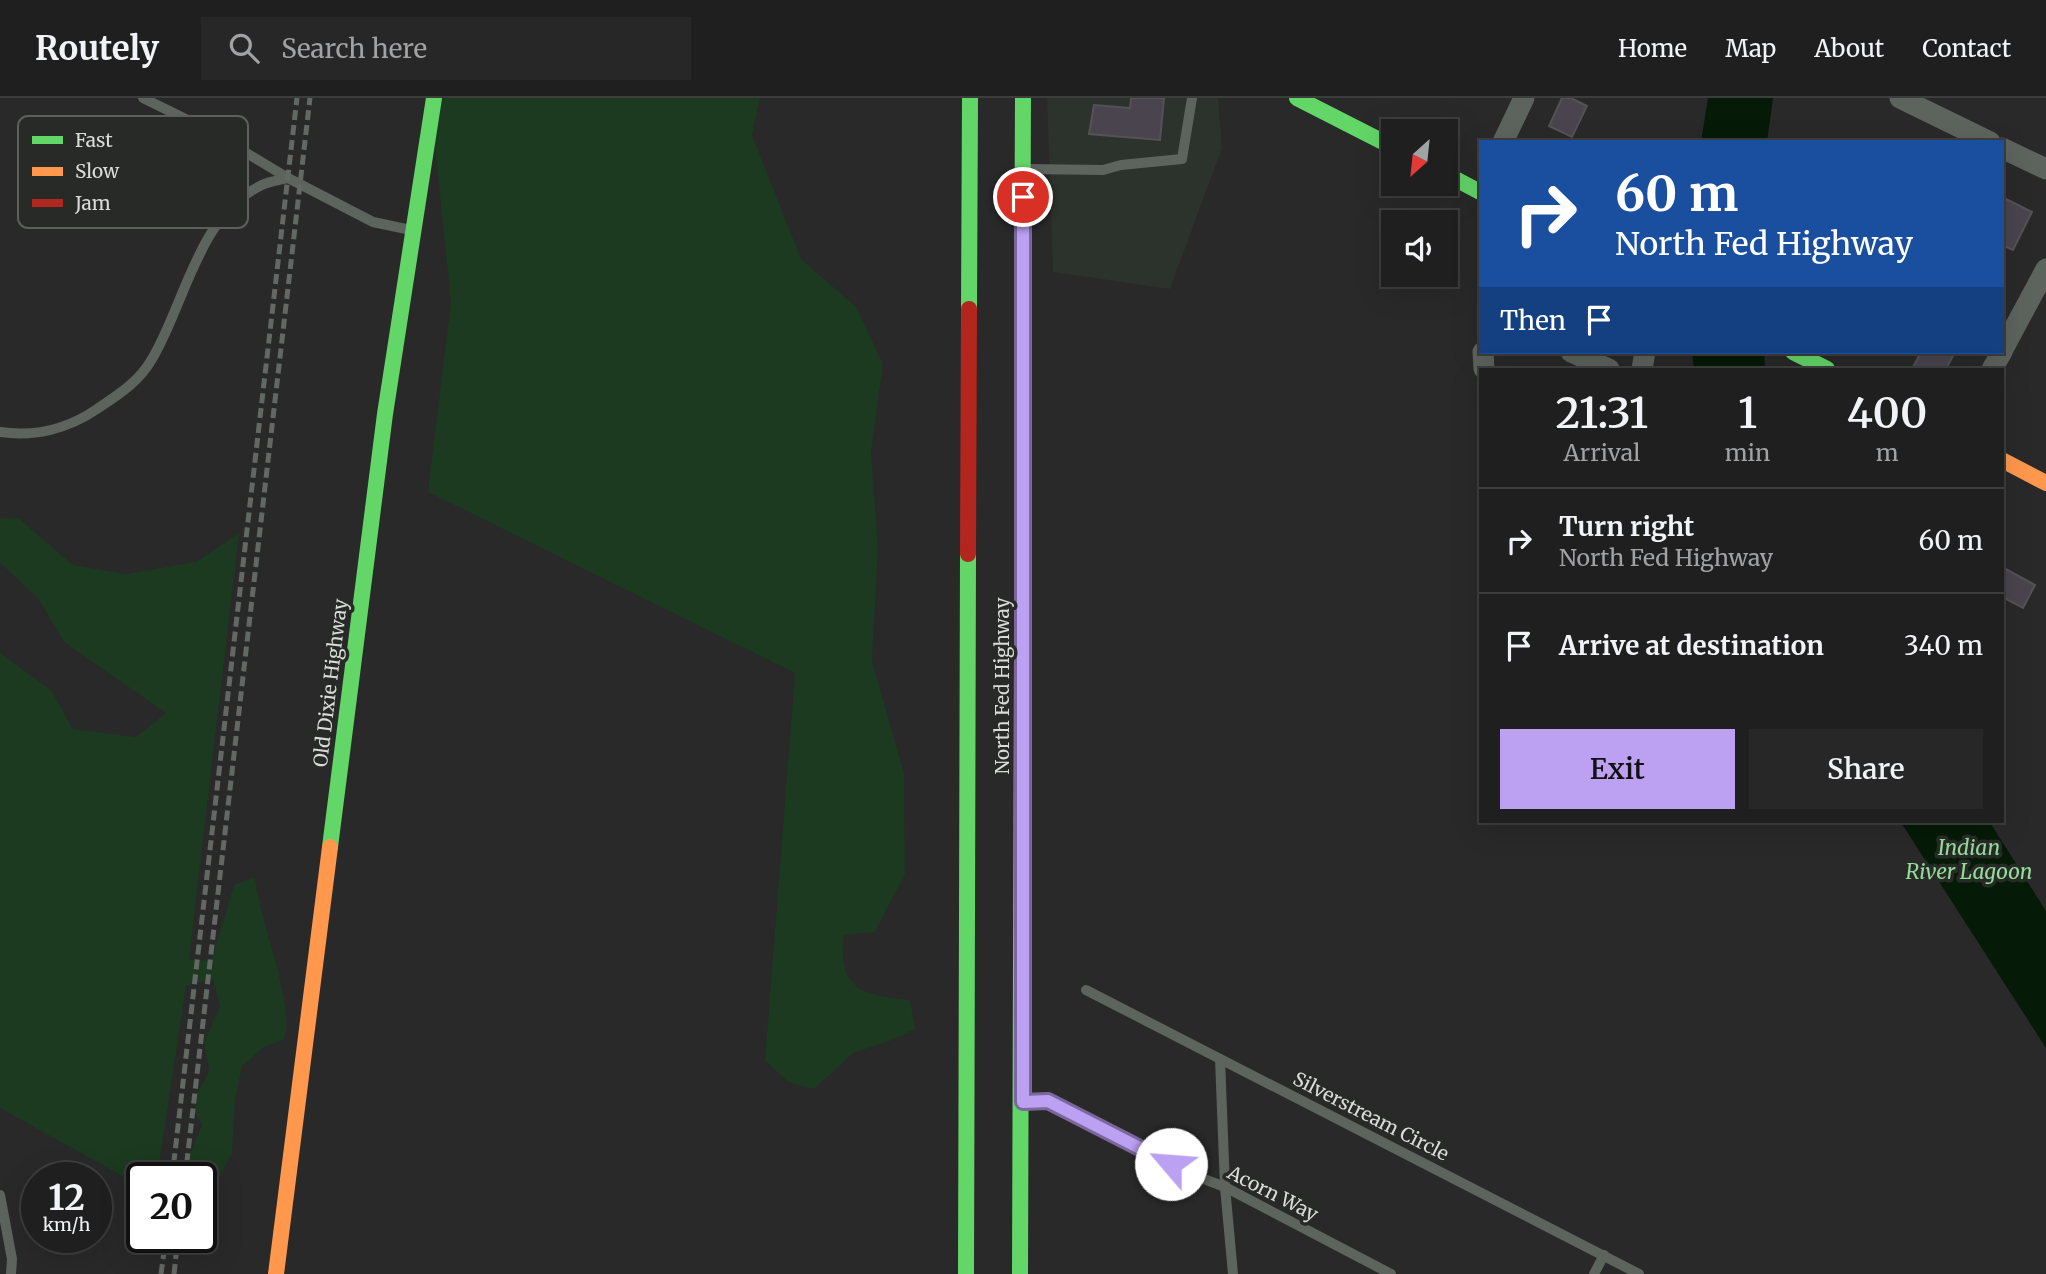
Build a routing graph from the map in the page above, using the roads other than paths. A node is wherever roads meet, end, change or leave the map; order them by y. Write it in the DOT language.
graph roads {
  1 [pos="143,98"];
  2 [pos="434,98"];
  3 [pos="970,98"];
  4 [pos="1023,98"];
  5 [pos="1192,98"];
  6 [pos="1297,98"];
  7 [pos="1524,98"];
  8 [pos="1900,98"];
  9 [pos="180,116"];
  10 [pos="1504,140"];
  11 [pos="1986,140"];
  12 [pos="1381,141"];
  13 [pos="2004,149"];
  14 [pos="248,154"];
  15 [pos="1023,169"];
  16 [pos="2046,169"];
  17 [pos="288,178"];
  18 [pos="1458,181"];
  19 [pos="1479,192"];
  20 [pos="248,194"];
  21 [pos="216,228"];
  22 [pos="413,231"];
  23 [pos="2046,269"];
  24 [pos="2004,347"];
  25 [pos="1575,354"];
  26 [pos="1797,354"];
  27 [pos="1607,368"];
  28 [pos="1825,368"];
  29 [pos="0,432"];
  30 [pos="2004,461"];
  31 [pos="2046,482"];
  32 [pos="1086,990"];
  33 [pos="969,1020"];
  34 [pos="1220,1059"];
  35 [pos="983,1065"];
  36 [pos="1000,1091"];
  37 [pos="1023,1102"];
  38 [pos="1225,1186"];
  39 [pos="0,1195"];
  40 [pos="5,1246"];
  41 [pos="1604,1255"];
  42 [pos="11,1274"];
  43 [pos="276,1274"];
  44 [pos="966,1274"];
  45 [pos="1020,1274"];
  46 [pos="1233,1274"];
  47 [pos="1391,1274"];
  48 [pos="1594,1274"];
  49 [pos="1639,1274"];
  1 -- 9 [label="lane"];
  2 -- 22 [label="main road, Old Dixie Highway"];
  3 -- 33 [label="main road, North Fed Highway"];
  4 -- 15 [label="main road, North Fed Highway"];
  5 -- 15 [label="lane"];
  6 -- 12 [label="main road"];
  7 -- 10 [label="street"];
  8 -- 11 [label="street"];
  13 -- 16 [label="street"];
  14 -- 17 [label="lane"];
  15 -- 37 [label="main road, North Fed Highway"];
  17 -- 20 [label="lane"];
  17 -- 22 [label="lane"];
  18 -- 19 [label="main road"];
  21 -- 29 [label="lane"];
  22 -- 43 [label="main road, Old Dixie Highway"];
  23 -- 24 [label="street"];
  25 -- 27 [label="street"];
  26 -- 28 [label="main road"];
  30 -- 31 [label="main road"];
  32 -- 34 [label="lane, Silverstream Circle"];
  33 -- 35 [label="main road"];
  33 -- 44 [label="main road, North Fed Highway"];
  34 -- 38 [label="lane"];
  34 -- 41 [label="lane, Silverstream Circle"];
  36 -- 37 [label="main road"];
  37 -- 38 [label="lane, Acorn Way"];
  37 -- 45 [label="main road, North Fed Highway"];
  38 -- 46 [label="lane"];
  38 -- 47 [label="lane, Acorn Way"];
  39 -- 40 [label="lane"];
  40 -- 42 [label="lane"];
  41 -- 48 [label="lane"];
  41 -- 49 [label="lane, Silverstream Circle"];
}
